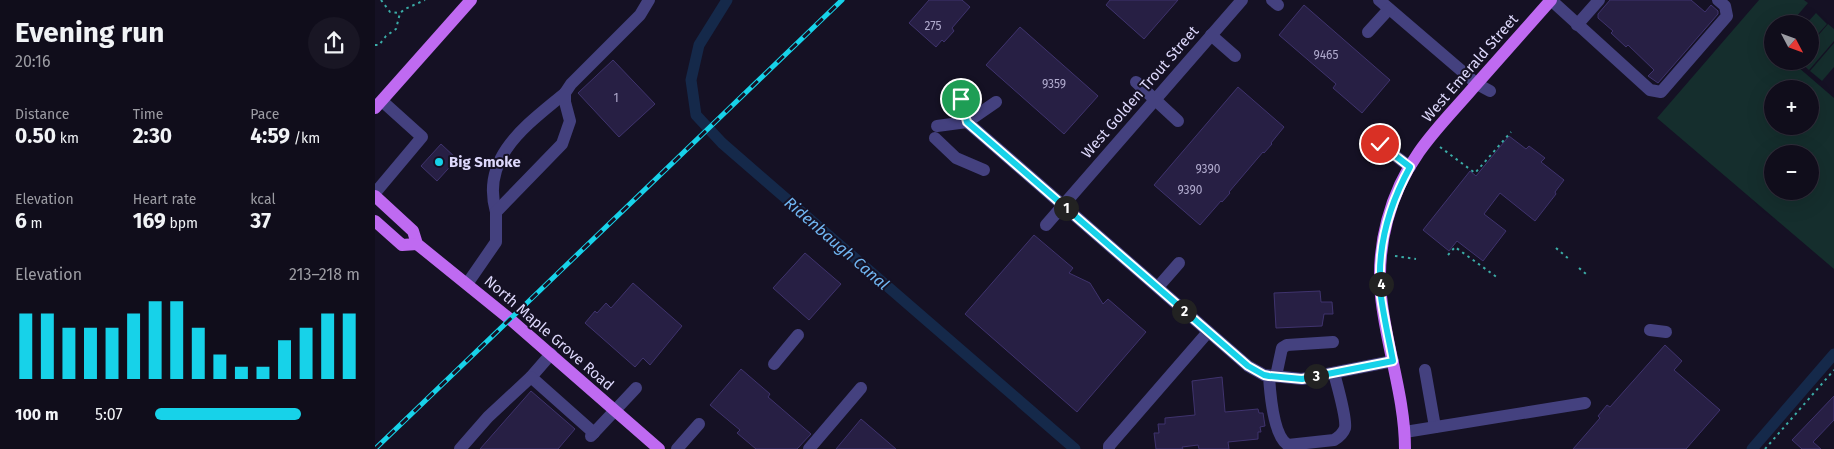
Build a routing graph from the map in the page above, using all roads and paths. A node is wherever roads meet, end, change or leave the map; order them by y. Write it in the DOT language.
graph roads {
  1 [pos="381,0"];
  2 [pos="425,0"];
  3 [pos="471,0"];
  4 [pos="649,0"];
  5 [pos="1242,0"];
  6 [pos="1379,0"];
  7 [pos="1551,0"];
  8 [pos="1599,0"];
  9 [pos="1718,0"];
  10 [pos="1389,9"];
  11 [pos="400,13"];
  12 [pos="1577,24"];
  13 [pos="1368,32"];
  14 [pos="1211,34"];
  15 [pos="375,45"];
  16 [pos="1235,56"];
  17 [pos="1136,82"];
  18 [pos="1477,84"];
  19 [pos="957,87"];
  20 [pos="1490,91"];
  21 [pos="565,93"];
  22 [pos="1155,100"];
  23 [pos="996,102"];
  24 [pos="378,104"];
  25 [pos="1178,121"];
  26 [pos="967,122"];
  27 [pos="1373,131"];
  28 [pos="1511,132"];
  29 [pos="1440,147"];
  30 [pos="1410,167"];
  31 [pos="984,170"];
  32 [pos="375,195"];
  33 [pos="1063,205"];
  34 [pos="496,212"];
  35 [pos="375,221"];
  36 [pos="1046,225"];
  37 [pos="417,244"];
  38 [pos="1556,248"];
  39 [pos="1448,255"];
  40 [pos="1395,256"];
  41 [pos="1416,259"];
  42 [pos="1570,260"];
  43 [pos="1179,263"];
  44 [pos="1579,268"];
  45 [pos="1586,274"];
  46 [pos="1498,278"];
  47 [pos="467,284"];
  48 [pos="1157,288"];
  49 [pos="1650,330"];
  50 [pos="1209,332"];
  51 [pos="1666,332"];
  52 [pos="798,335"];
  53 [pos="1333,342"];
  54 [pos="551,354"];
  55 [pos="1393,361"];
  56 [pos="774,364"];
  57 [pos="1425,370"];
  58 [pos="1834,370"];
  59 [pos="1334,373"];
  60 [pos="1273,376"];
  61 [pos="531,377"];
  62 [pos="637,388"];
  63 [pos="861,388"];
  64 [pos="1585,403"];
  65 [pos="615,411"];
  66 [pos="699,424"];
  67 [pos="1435,427"];
  68 [pos="1405,432"];
  69 [pos="461,449"];
  70 [pos="659,449"];
  71 [pos="677,449"];
  72 [pos="809,449"];
  73 [pos="1109,449"];
  74 [pos="1405,449"];
  75 [pos="1765,449"];
  1 -- 11 [label="path"];
  2 -- 11 [label="path"];
  3 -- 24 [label="main road"];
  4 -- 21 [label="street"];
  5 -- 14 [label="street, West Golden Trout Street"];
  6 -- 10 [label="street"];
  7 -- 12 [label="street"];
  7 -- 18 [label="main road, West Emerald Street"];
  8 -- 12 [label="street"];
  9 -- 12 [label="street"];
  10 -- 13 [label="street"];
  10 -- 18 [label="street"];
  11 -- 15 [label="path"];
  14 -- 16 [label="street"];
  14 -- 22 [label="street, West Golden Trout Street"];
  17 -- 22 [label="street"];
  18 -- 20 [label="street"];
  18 -- 30 [label="main road, West Emerald Street"];
  19 -- 26 [label="street"];
  21 -- 34 [label="street"];
  21 -- 34 [label="street"];
  22 -- 25 [label="street"];
  22 -- 33 [label="street, West Golden Trout Street"];
  23 -- 26 [label="street"];
  24 -- 32 [label="street"];
  26 -- 31 [label="street"];
  26 -- 33 [label="street"];
  27 -- 30 [label="street"];
  28 -- 29 [label="path"];
  30 -- 55 [label="main road, West Emerald Street"];
  32 -- 37 [label="main road, North Maple Grove Road"];
  33 -- 36 [label="street, West Golden Trout Street"];
  33 -- 48 [label="street"];
  34 -- 47 [label="street"];
  35 -- 37 [label="main road, North Maple Grove Road"];
  37 -- 47 [label="main road, North Maple Grove Road"];
  38 -- 42 [label="path"];
  39 -- 46 [label="path"];
  40 -- 41 [label="path"];
  43 -- 48 [label="street"];
  44 -- 45 [label="path"];
  47 -- 54 [label="main road, North Maple Grove Road"];
  48 -- 50 [label="street"];
  49 -- 51 [label="street"];
  50 -- 60 [label="street"];
  50 -- 73 [label="street"];
  52 -- 56 [label="street"];
  53 -- 60 [label="street"];
  54 -- 61 [label="street"];
  54 -- 65 [label="main road, North Maple Grove Road"];
  55 -- 59 [label="street"];
  55 -- 68 [label="main road, West Emerald Street"];
  57 -- 67 [label="street"];
  58 -- 75 [label="path"];
  59 -- 60 [label="street"];
  59 -- 60 [label="street"];
  61 -- 65 [label="street"];
  61 -- 69 [label="street"];
  62 -- 65 [label="street"];
  63 -- 72 [label="street"];
  64 -- 67 [label="street"];
  65 -- 70 [label="main road, North Maple Grove Road"];
  66 -- 71 [label="street"];
  67 -- 68 [label="street"];
  68 -- 74 [label="main road, West Emerald Street"];
}
